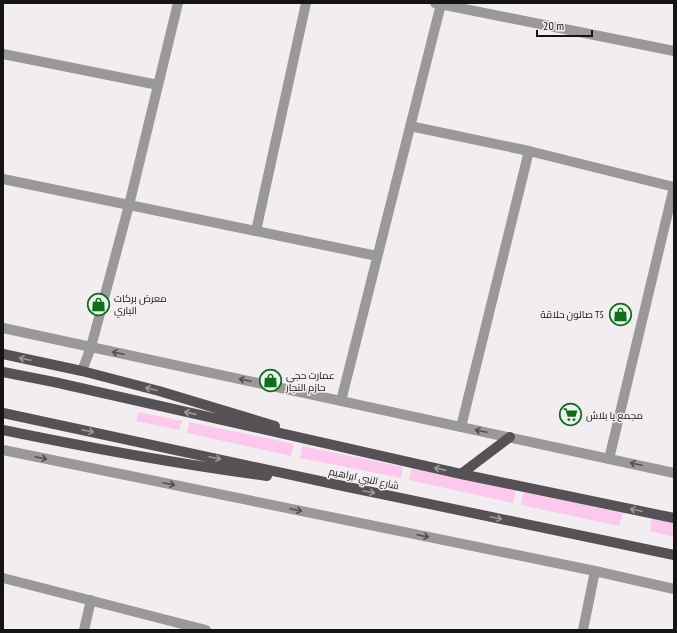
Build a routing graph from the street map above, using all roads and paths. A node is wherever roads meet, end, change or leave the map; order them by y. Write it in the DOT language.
graph roads {
  1 [pos="178,3"];
  2 [pos="306,3"];
  3 [pos="438,4"];
  4 [pos="674,51"];
  5 [pos="3,54"];
  6 [pos="158,85"];
  7 [pos="410,126"];
  8 [pos="529,151"];
  9 [pos="3,179"];
  10 [pos="674,187"];
  11 [pos="130,205"];
  12 [pos="256,231"];
  13 [pos="378,256"];
  14 [pos="3,328"];
  15 [pos="91,347"];
  16 [pos="3,354"];
  17 [pos="82,370"];
  18 [pos="3,372"];
  19 [pos="341,401"];
  20 [pos="3,413"];
  21 [pos="461,427"];
  22 [pos="3,430"];
  23 [pos="3,435"];
  24 [pos="510,437"];
  25 [pos="43,439"];
  26 [pos="349,449"];
  27 [pos="3,450"];
  28 [pos="609,459"];
  29 [pos="674,473"];
  30 [pos="461,474"];
  31 [pos="343,486"];
  32 [pos="674,518"];
  33 [pos="674,555"];
  34 [pos="595,571"];
  35 [pos="3,578"];
  36 [pos="674,589"];
  37 [pos="91,600"];
  38 [pos="84,630"];
  39 [pos="206,630"];
  40 [pos="583,630"];
  1 -- 6 [label="street"];
  2 -- 12 [label="street"];
  3 -- 4 [label="street"];
  3 -- 7 [label="street"];
  5 -- 6 [label="street"];
  6 -- 11 [label="street"];
  7 -- 8 [label="street"];
  7 -- 13 [label="street"];
  8 -- 10 [label="street"];
  8 -- 21 [label="street"];
  9 -- 11 [label="street"];
  10 -- 28 [label="street"];
  11 -- 12 [label="street"];
  11 -- 15 [label="street"];
  12 -- 13 [label="street"];
  13 -- 19 [label="street"];
  14 -- 15 [label="street"];
  15 -- 17 [label="street"];
  19 -- 15 [label="street, one-way"];
  17 -- 16 [label="main road, one-way"];
  26 -- 17 [label="main road, one-way"];
  26 -- 18 [label="main road, one-way"];
  19 -- 21 [label="street"];
  20 -- 31 [label="main road, شارع النبي ابراهيم, one-way"];
  24 -- 21 [label="street, one-way"];
  22 -- 25 [label="main road"];
  23 -- 25 [label="main road"];
  24 -- 28 [label="street"];
  24 -- 30 [label="main road"];
  25 -- 31 [label="main road"];
  30 -- 26 [label="main road, one-way"];
  27 -- 34 [label="street, one-way"];
  29 -- 28 [label="street, one-way"];
  32 -- 30 [label="main road, one-way"];
  31 -- 33 [label="main road, شارع النبي ابراهيم, one-way"];
  34 -- 36 [label="street"];
  34 -- 40 [label="street"];
  35 -- 37 [label="street"];
  37 -- 38 [label="street"];
  37 -- 39 [label="street"];
}
